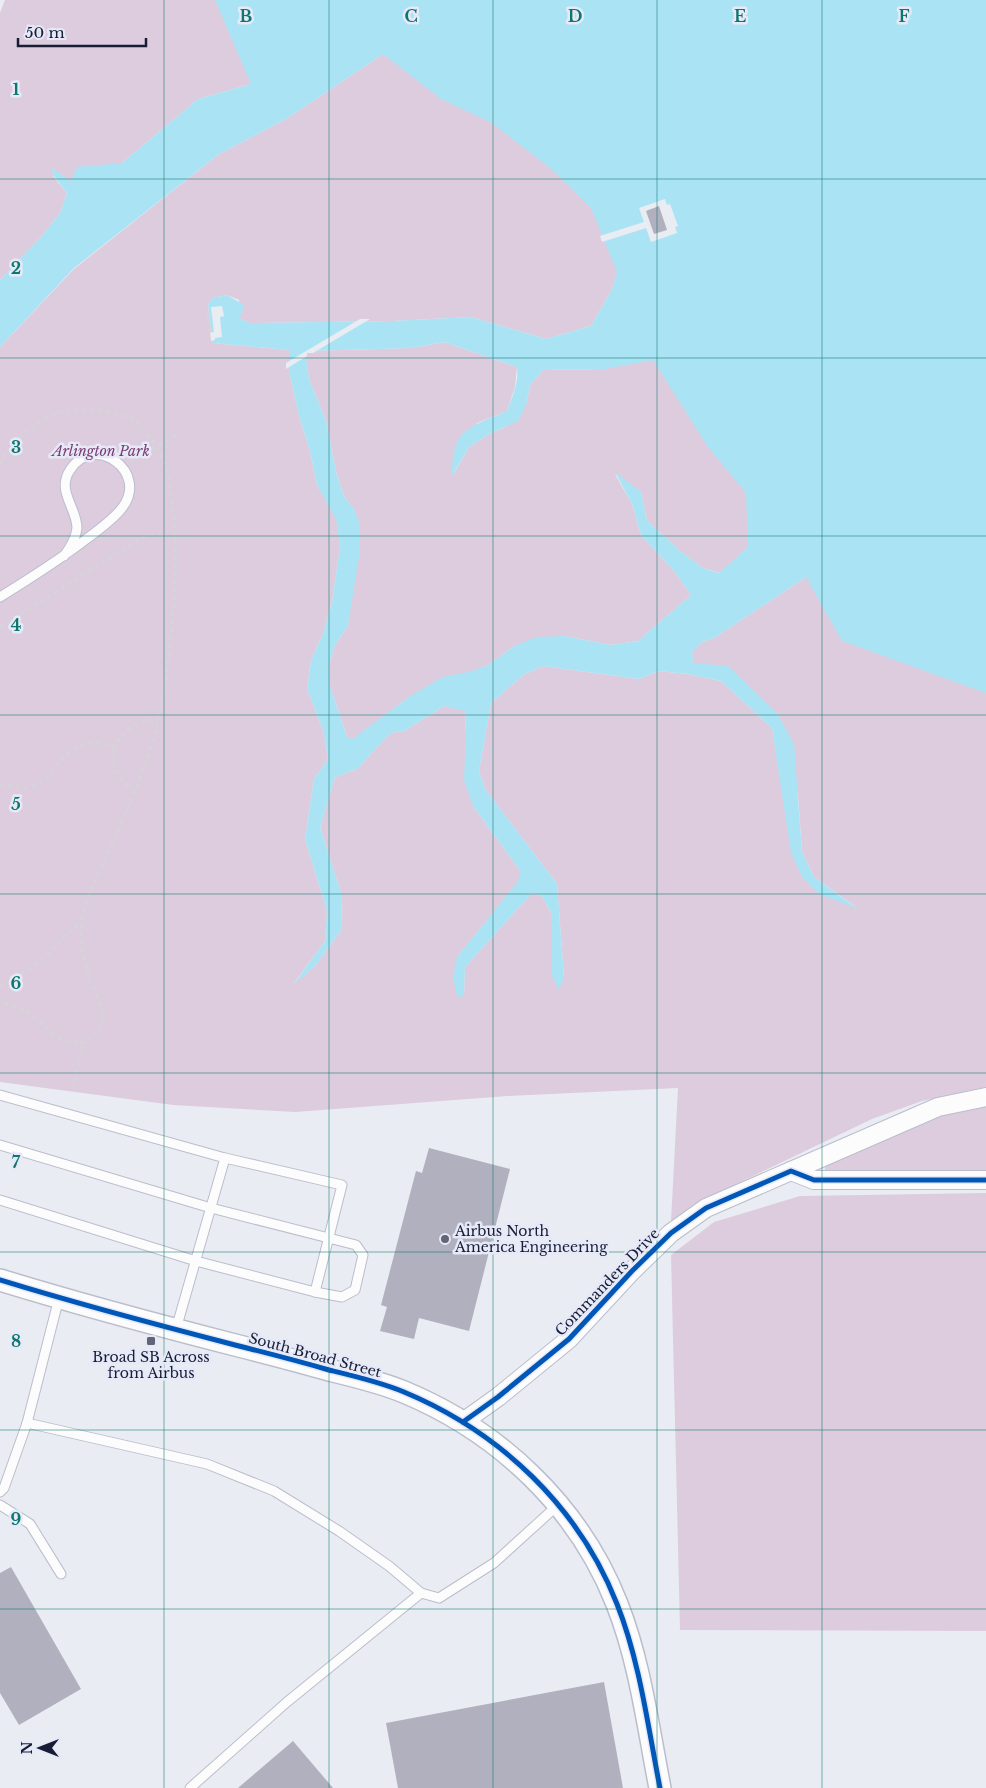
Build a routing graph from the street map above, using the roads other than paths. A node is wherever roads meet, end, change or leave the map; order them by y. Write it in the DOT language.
graph roads {
  1 [pos="64,556"];
  2 [pos="0,597"];
  3 [pos="0,1095"];
  4 [pos="986,1097"];
  5 [pos="0,1145"];
  6 [pos="225,1158"];
  7 [pos="791,1171"];
  8 [pos="986,1180"];
  9 [pos="0,1200"];
  10 [pos="211,1208"];
  11 [pos="328,1238"];
  12 [pos="196,1261"];
  13 [pos="0,1280"];
  14 [pos="315,1292"];
  15 [pos="59,1298"];
  16 [pos="176,1330"];
  17 [pos="463,1422"];
  18 [pos="27,1423"];
  19 [pos="0,1492"];
  20 [pos="558,1504"];
  21 [pos="0,1505"];
  22 [pos="61,1574"];
  23 [pos="422,1593"];
  24 [pos="190,1788"];
  25 [pos="660,1788"];
  1 -- 1 [label="lane"];
  1 -- 2 [label="lane"];
  3 -- 6 [label="lane"];
  4 -- 7 [label="street, Commanders Drive"];
  5 -- 10 [label="lane"];
  6 -- 10 [label="lane"];
  6 -- 11 [label="lane"];
  7 -- 8 [label="street"];
  7 -- 17 [label="street, Commanders Drive"];
  9 -- 12 [label="lane"];
  10 -- 11 [label="lane"];
  10 -- 12 [label="lane"];
  11 -- 14 [label="lane"];
  11 -- 14 [label="lane"];
  12 -- 14 [label="lane"];
  12 -- 16 [label="lane"];
  13 -- 15 [label="street, South Broad Street"];
  15 -- 16 [label="street, South Broad Street"];
  15 -- 18 [label="lane"];
  16 -- 17 [label="street, South Broad Street"];
  17 -- 20 [label="street, South Broad Street"];
  18 -- 19 [label="lane"];
  18 -- 23 [label="lane"];
  20 -- 23 [label="lane"];
  20 -- 25 [label="street, South Broad Street"];
  21 -- 22 [label="lane"];
  23 -- 24 [label="lane"];
}
